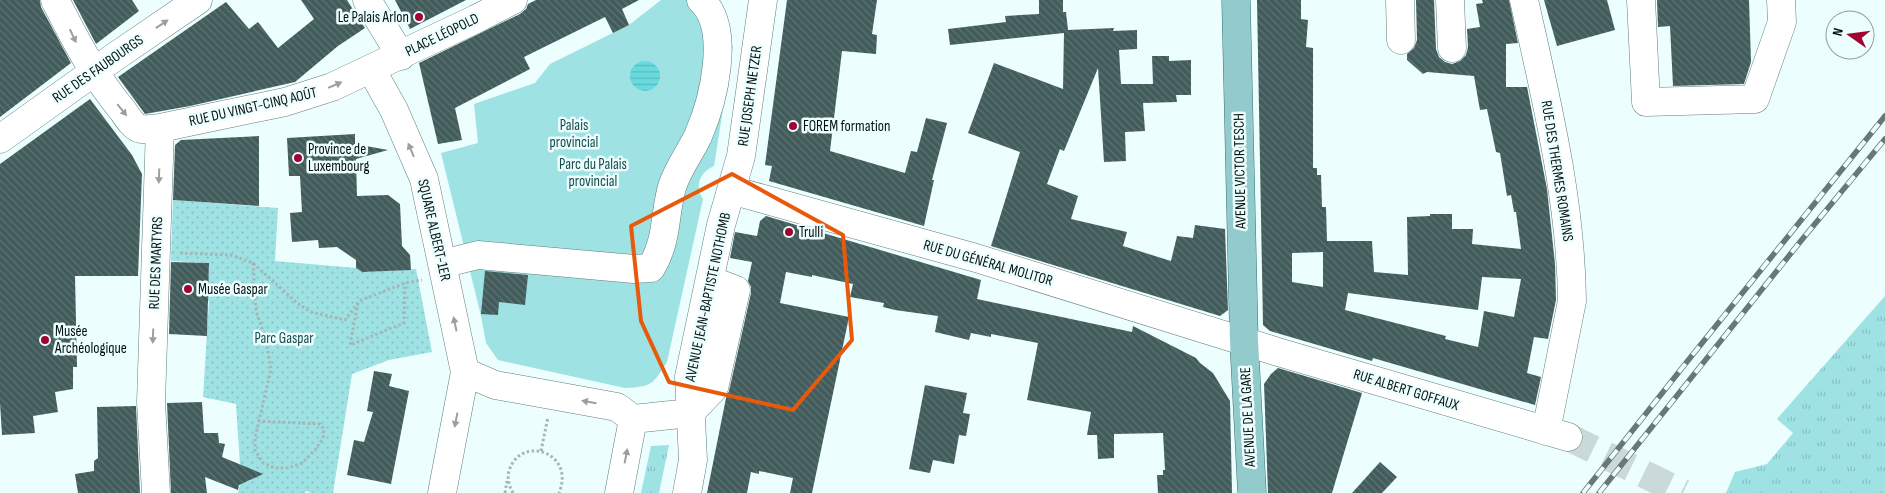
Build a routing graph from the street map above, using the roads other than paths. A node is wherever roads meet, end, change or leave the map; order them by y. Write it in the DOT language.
graph roads {
  1 [pos="55,0"];
  2 [pos="198,0"];
  3 [pos="367,0"];
  4 [pos="513,0"];
  5 [pos="701,0"];
  6 [pos="763,0"];
  7 [pos="1236,0"];
  8 [pos="1400,0"];
  9 [pos="1450,0"];
  10 [pos="1524,0"];
  11 [pos="1641,0"];
  12 [pos="1781,0"];
  13 [pos="1401,40"];
  14 [pos="1452,48"];
  15 [pos="400,56"];
  16 [pos="371,68"];
  17 [pos="93,72"];
  18 [pos="160,128"];
  19 [pos="0,139"];
  20 [pos="732,190"];
  21 [pos="444,270"];
  22 [pos="1244,341"];
  23 [pos="465,372"];
  24 [pos="690,413"];
  25 [pos="633,419"];
  26 [pos="1557,434"];
  27 [pos="156,493"];
  28 [pos="442,493"];
  29 [pos="619,493"];
  30 [pos="687,493"];
  31 [pos="1252,493"];
  1 -- 17 [label="street, one-way"];
  17 -- 2 [label="street, RUE DES FAUBOURGS, one-way"];
  3 -- 15 [label="street"];
  4 -- 15 [label="street, PLACE LÉOPOLD"];
  5 -- 21 [label="street"];
  6 -- 20 [label="street, RUE JOSEPH NETZER"];
  7 -- 22 [label="main road, AVENUE VICTOR TESCH"];
  8 -- 13 [label="street"];
  9 -- 14 [label="street"];
  10 -- 26 [label="street, RUE DES THERMES ROMAINS"];
  11 -- 12 [label="street"];
  15 -- 16 [label="street, PLACE LÉOPOLD"];
  18 -- 16 [label="street, RUE DU VINGT-CINQ AOÛT, one-way"];
  21 -- 16 [label="street, SQUARE ALBERT-1ER, one-way"];
  17 -- 18 [label="street, one-way"];
  17 -- 19 [label="street, RUE DES FAUBOURGS"];
  18 -- 27 [label="street, RUE DES MARTYRS, one-way"];
  20 -- 22 [label="street, RUE DU GÉNÉRAL MOLITOR"];
  20 -- 24 [label="street, AVENUE JEAN-BAPTISTE NOTHOMB"];
  23 -- 21 [label="street, SQUARE ALBERT-1ER, one-way"];
  22 -- 26 [label="street, RUE ALBERT GOFFAUX"];
  22 -- 31 [label="main road, AVENUE DE LA GARE"];
  25 -- 23 [label="street, one-way"];
  23 -- 28 [label="street, SQUARE ALBERT-1ER, one-way"];
  24 -- 25 [label="street"];
  24 -- 30 [label="street, AVENUE JEAN-BAPTISTE NOTHOMB"];
  29 -- 25 [label="street, one-way"];
}
